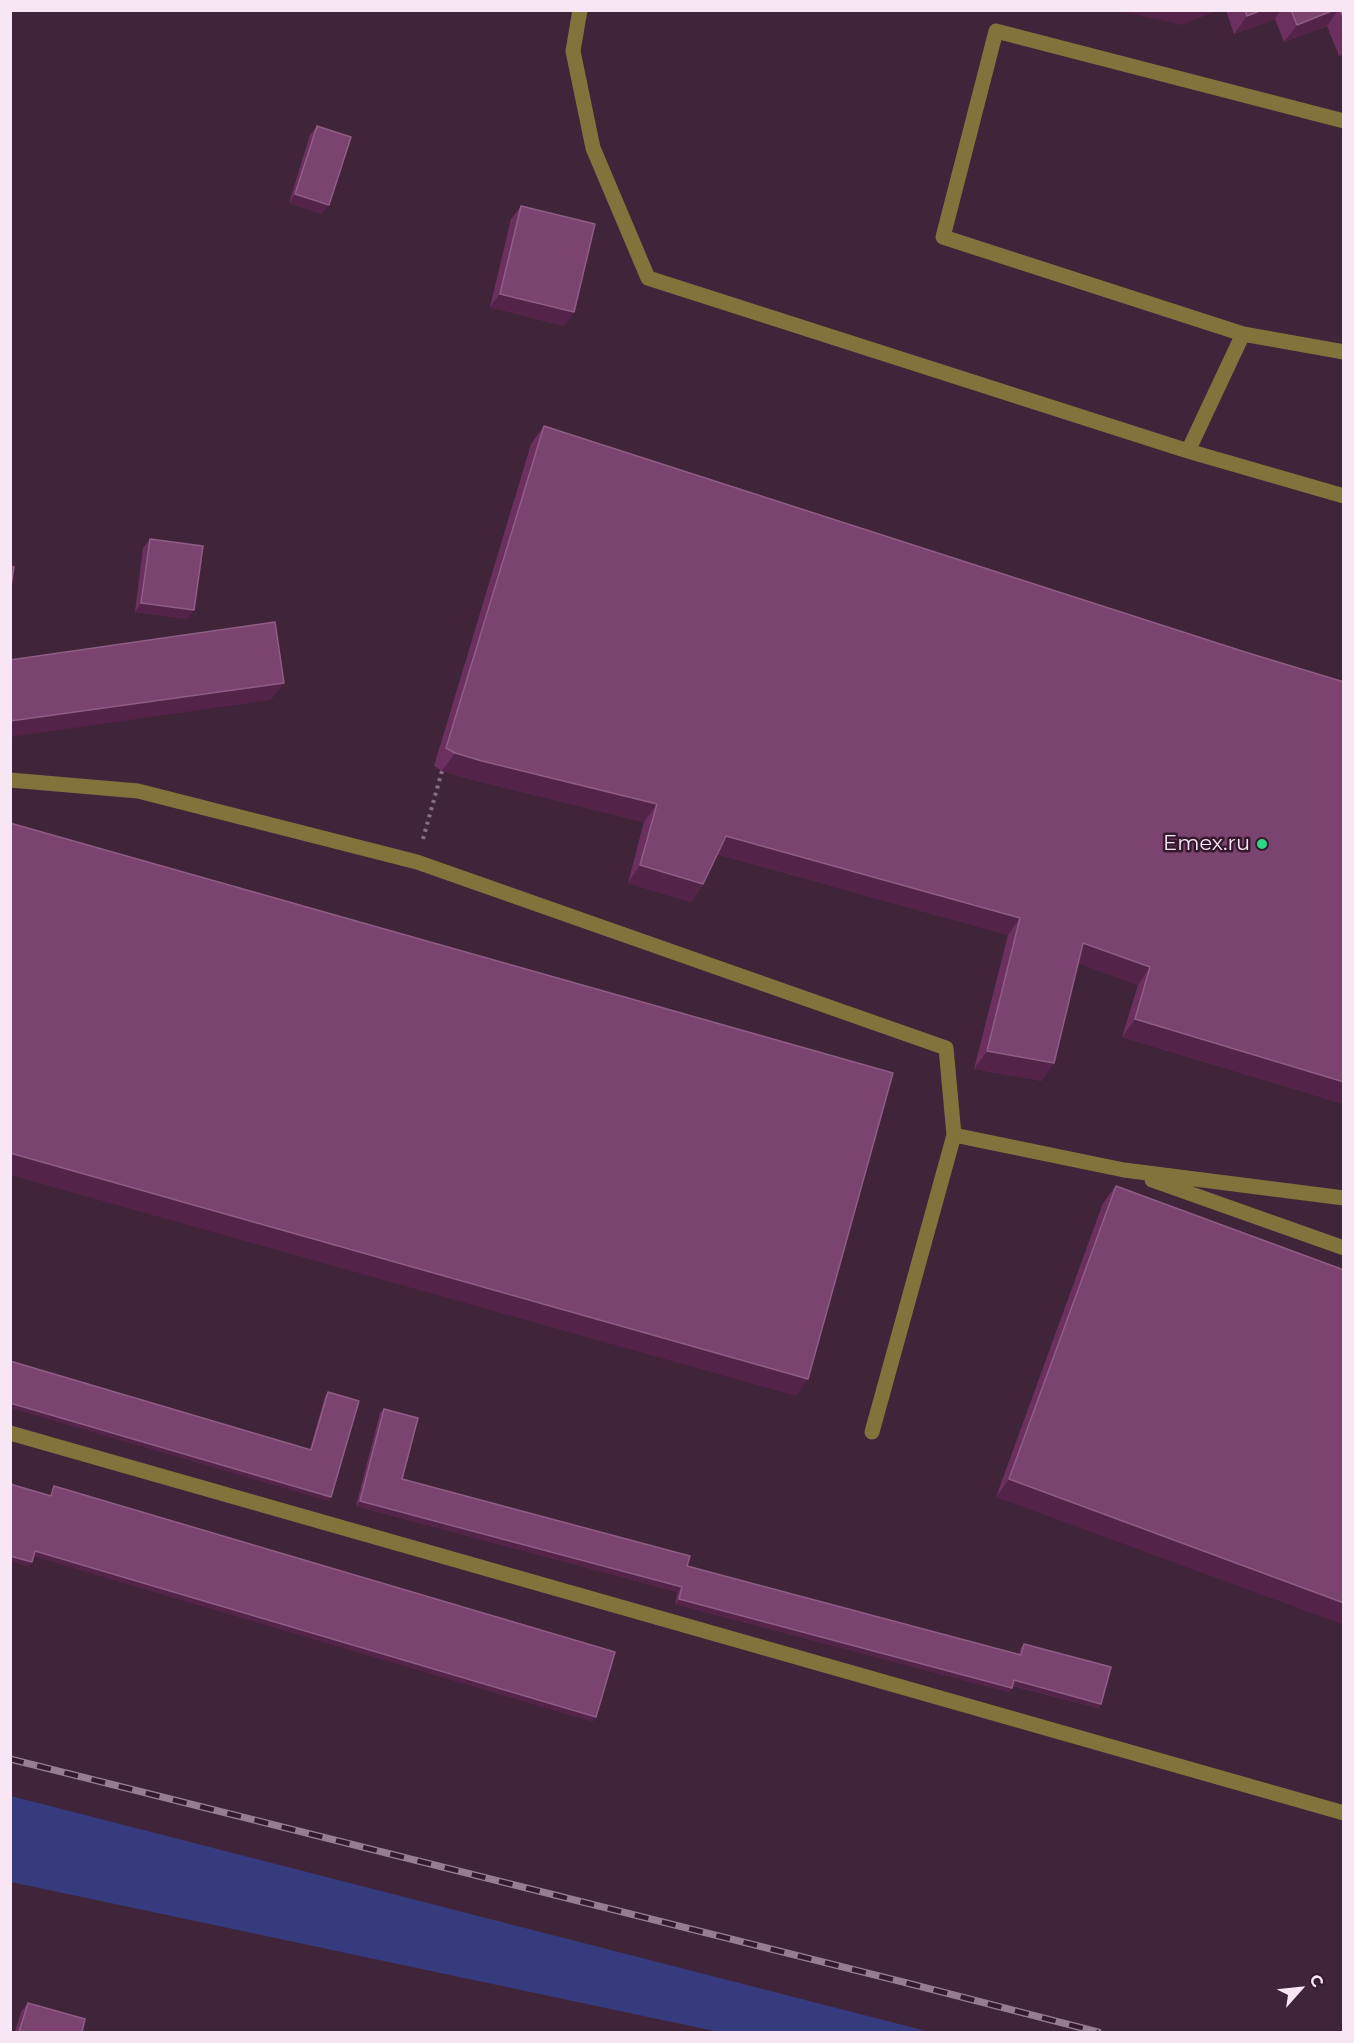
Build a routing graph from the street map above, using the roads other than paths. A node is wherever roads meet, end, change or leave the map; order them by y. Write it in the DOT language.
graph roads {
  1 [pos="580,10"];
  2 [pos="1344,121"];
  3 [pos="1243,334"];
  4 [pos="1344,352"];
  5 [pos="1188,451"];
  6 [pos="1344,496"];
  7 [pos="10,780"];
  8 [pos="954,1135"];
  9 [pos="1124,1170"];
  10 [pos="1344,1198"];
  11 [pos="1344,1248"];
  12 [pos="872,1432"];
  13 [pos="10,1433"];
  14 [pos="1344,1813"];
  1 -- 5 [label="lane"];
  2 -- 3 [label="lane"];
  3 -- 4 [label="lane"];
  3 -- 5 [label="lane"];
  5 -- 6 [label="lane"];
  7 -- 8 [label="lane"];
  8 -- 9 [label="lane"];
  8 -- 12 [label="lane"];
  9 -- 10 [label="lane"];
  9 -- 11 [label="lane"];
  13 -- 14 [label="lane"];
}
